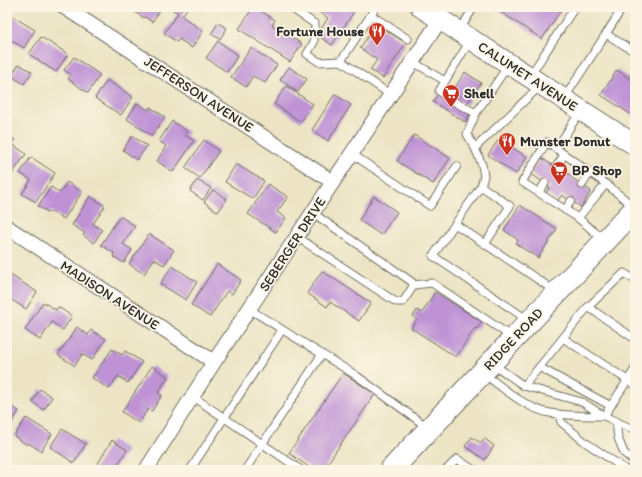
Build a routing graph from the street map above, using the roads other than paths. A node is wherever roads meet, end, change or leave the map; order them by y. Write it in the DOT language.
graph roads {
  1 [pos="64,7"];
  2 [pos="290,7"];
  3 [pos="376,7"];
  4 [pos="421,7"];
  5 [pos="474,7"];
  6 [pos="575,7"];
  7 [pos="623,7"];
  8 [pos="371,15"];
  9 [pos="441,16"];
  10 [pos="606,34"];
  11 [pos="465,36"];
  12 [pos="408,39"];
  13 [pos="635,52"];
  14 [pos="341,61"];
  15 [pos="413,62"];
  16 [pos="510,64"];
  17 [pos="445,81"];
  18 [pos="536,81"];
  19 [pos="391,95"];
  20 [pos="564,99"];
  21 [pos="582,110"];
  22 [pos="476,113"];
  23 [pos="635,145"];
  24 [pos="475,148"];
  25 [pos="556,149"];
  26 [pos="352,154"];
  27 [pos="564,155"];
  28 [pos="457,166"];
  29 [pos="556,167"];
  30 [pos="590,173"];
  31 [pos="333,182"];
  32 [pos="545,184"];
  33 [pos="606,184"];
  34 [pos="582,185"];
  35 [pos="481,186"];
  36 [pos="539,192"];
  37 [pos="571,201"];
  38 [pos="635,208"];
  39 [pos="565,210"];
  40 [pos="313,213"];
  41 [pos="578,218"];
  42 [pos="455,224"];
  43 [pos="7,227"];
  44 [pos="297,237"];
  45 [pos="605,240"];
  46 [pos="485,244"];
  47 [pos="635,280"];
  48 [pos="413,285"];
  49 [pos="557,292"];
  50 [pos="588,307"];
  51 [pos="249,309"];
  52 [pos="530,321"];
  53 [pos="282,330"];
  54 [pos="514,338"];
  55 [pos="563,338"];
  56 [pos="635,339"];
  57 [pos="322,354"];
  58 [pos="214,362"];
  59 [pos="539,367"];
  60 [pos="487,368"];
  61 [pos="635,369"];
  62 [pos="628,380"];
  63 [pos="635,385"];
  64 [pos="524,386"];
  65 [pos="192,396"];
  66 [pos="611,406"];
  67 [pos="559,414"];
  68 [pos="604,416"];
  69 [pos="224,418"];
  70 [pos="616,421"];
  71 [pos="430,429"];
  72 [pos="635,430"];
  73 [pos="263,444"];
  74 [pos="635,462"];
  75 [pos="146,470"];
  76 [pos="190,470"];
  77 [pos="245,470"];
  78 [pos="301,470"];
  79 [pos="391,470"];
  80 [pos="446,470"];
  81 [pos="474,470"];
  82 [pos="626,470"];
  1 -- 31 [label="street, JEFFERSON AVENUE"];
  2 -- 14 [label="lane"];
  3 -- 8 [label="lane"];
  4 -- 9 [label="main road, CALUMET AVENUE"];
  5 -- 11 [label="lane"];
  6 -- 18 [label="lane"];
  7 -- 10 [label="lane"];
  8 -- 12 [label="lane"];
  8 -- 14 [label="lane"];
  9 -- 11 [label="main road, CALUMET AVENUE"];
  9 -- 15 [label="street, SEBERGER DRIVE"];
  10 -- 13 [label="lane"];
  10 -- 20 [label="lane"];
  11 -- 16 [label="main road, CALUMET AVENUE"];
  11 -- 17 [label="lane"];
  14 -- 19 [label="lane"];
  15 -- 17 [label="lane"];
  15 -- 19 [label="street, SEBERGER DRIVE"];
  16 -- 18 [label="main road, CALUMET AVENUE"];
  16 -- 22 [label="lane"];
  17 -- 22 [label="lane"];
  18 -- 20 [label="main road, CALUMET AVENUE"];
  18 -- 24 [label="lane"];
  19 -- 26 [label="street, SEBERGER DRIVE"];
  20 -- 21 [label="main road, CALUMET AVENUE"];
  21 -- 23 [label="main road, CALUMET AVENUE"];
  21 -- 25 [label="lane"];
  22 -- 24 [label="lane"];
  24 -- 35 [label="lane"];
  25 -- 27 [label="lane"];
  25 -- 36 [label="lane"];
  26 -- 28 [label="lane"];
  26 -- 31 [label="street, SEBERGER DRIVE"];
  27 -- 29 [label="lane"];
  27 -- 30 [label="lane"];
  30 -- 33 [label="lane"];
  30 -- 34 [label="lane"];
  31 -- 40 [label="street, SEBERGER DRIVE"];
  32 -- 36 [label="lane"];
  33 -- 38 [label="lane"];
  33 -- 41 [label="lane"];
  35 -- 42 [label="lane"];
  35 -- 46 [label="lane"];
  36 -- 39 [label="lane"];
  37 -- 39 [label="lane"];
  38 -- 45 [label="main road, RIDGE ROAD"];
  39 -- 41 [label="lane"];
  40 -- 44 [label="street, SEBERGER DRIVE"];
  40 -- 48 [label="lane"];
  41 -- 45 [label="lane"];
  42 -- 46 [label="lane"];
  42 -- 52 [label="lane"];
  43 -- 58 [label="street, MADISON AVENUE"];
  44 -- 48 [label="lane"];
  44 -- 51 [label="street, SEBERGER DRIVE"];
  45 -- 49 [label="main road, RIDGE ROAD"];
  46 -- 49 [label="lane"];
  47 -- 50 [label="lane"];
  48 -- 54 [label="lane"];
  49 -- 52 [label="main road, RIDGE ROAD"];
  50 -- 55 [label="lane"];
  50 -- 56 [label="lane"];
  51 -- 53 [label="lane"];
  51 -- 58 [label="street, SEBERGER DRIVE"];
  52 -- 54 [label="main road, RIDGE ROAD"];
  53 -- 57 [label="lane"];
  53 -- 69 [label="lane"];
  54 -- 60 [label="main road, RIDGE ROAD"];
  55 -- 59 [label="lane"];
  55 -- 62 [label="lane"];
  57 -- 71 [label="lane"];
  57 -- 73 [label="lane"];
  58 -- 65 [label="street, SEBERGER DRIVE"];
  59 -- 64 [label="lane"];
  59 -- 66 [label="lane"];
  60 -- 64 [label="lane"];
  60 -- 67 [label="lane"];
  60 -- 71 [label="main road, RIDGE ROAD"];
  61 -- 62 [label="lane"];
  62 -- 63 [label="lane"];
  62 -- 66 [label="lane"];
  64 -- 68 [label="lane"];
  65 -- 69 [label="lane"];
  65 -- 75 [label="street, SEBERGER DRIVE"];
  66 -- 68 [label="lane"];
  67 -- 68 [label="lane"];
  67 -- 82 [label="lane"];
  68 -- 70 [label="lane"];
  69 -- 73 [label="lane"];
  69 -- 76 [label="lane"];
  70 -- 72 [label="lane"];
  70 -- 74 [label="lane"];
  71 -- 79 [label="main road, RIDGE ROAD"];
  73 -- 77 [label="lane"];
  73 -- 78 [label="lane"];
  80 -- 81 [label="lane"];
}
